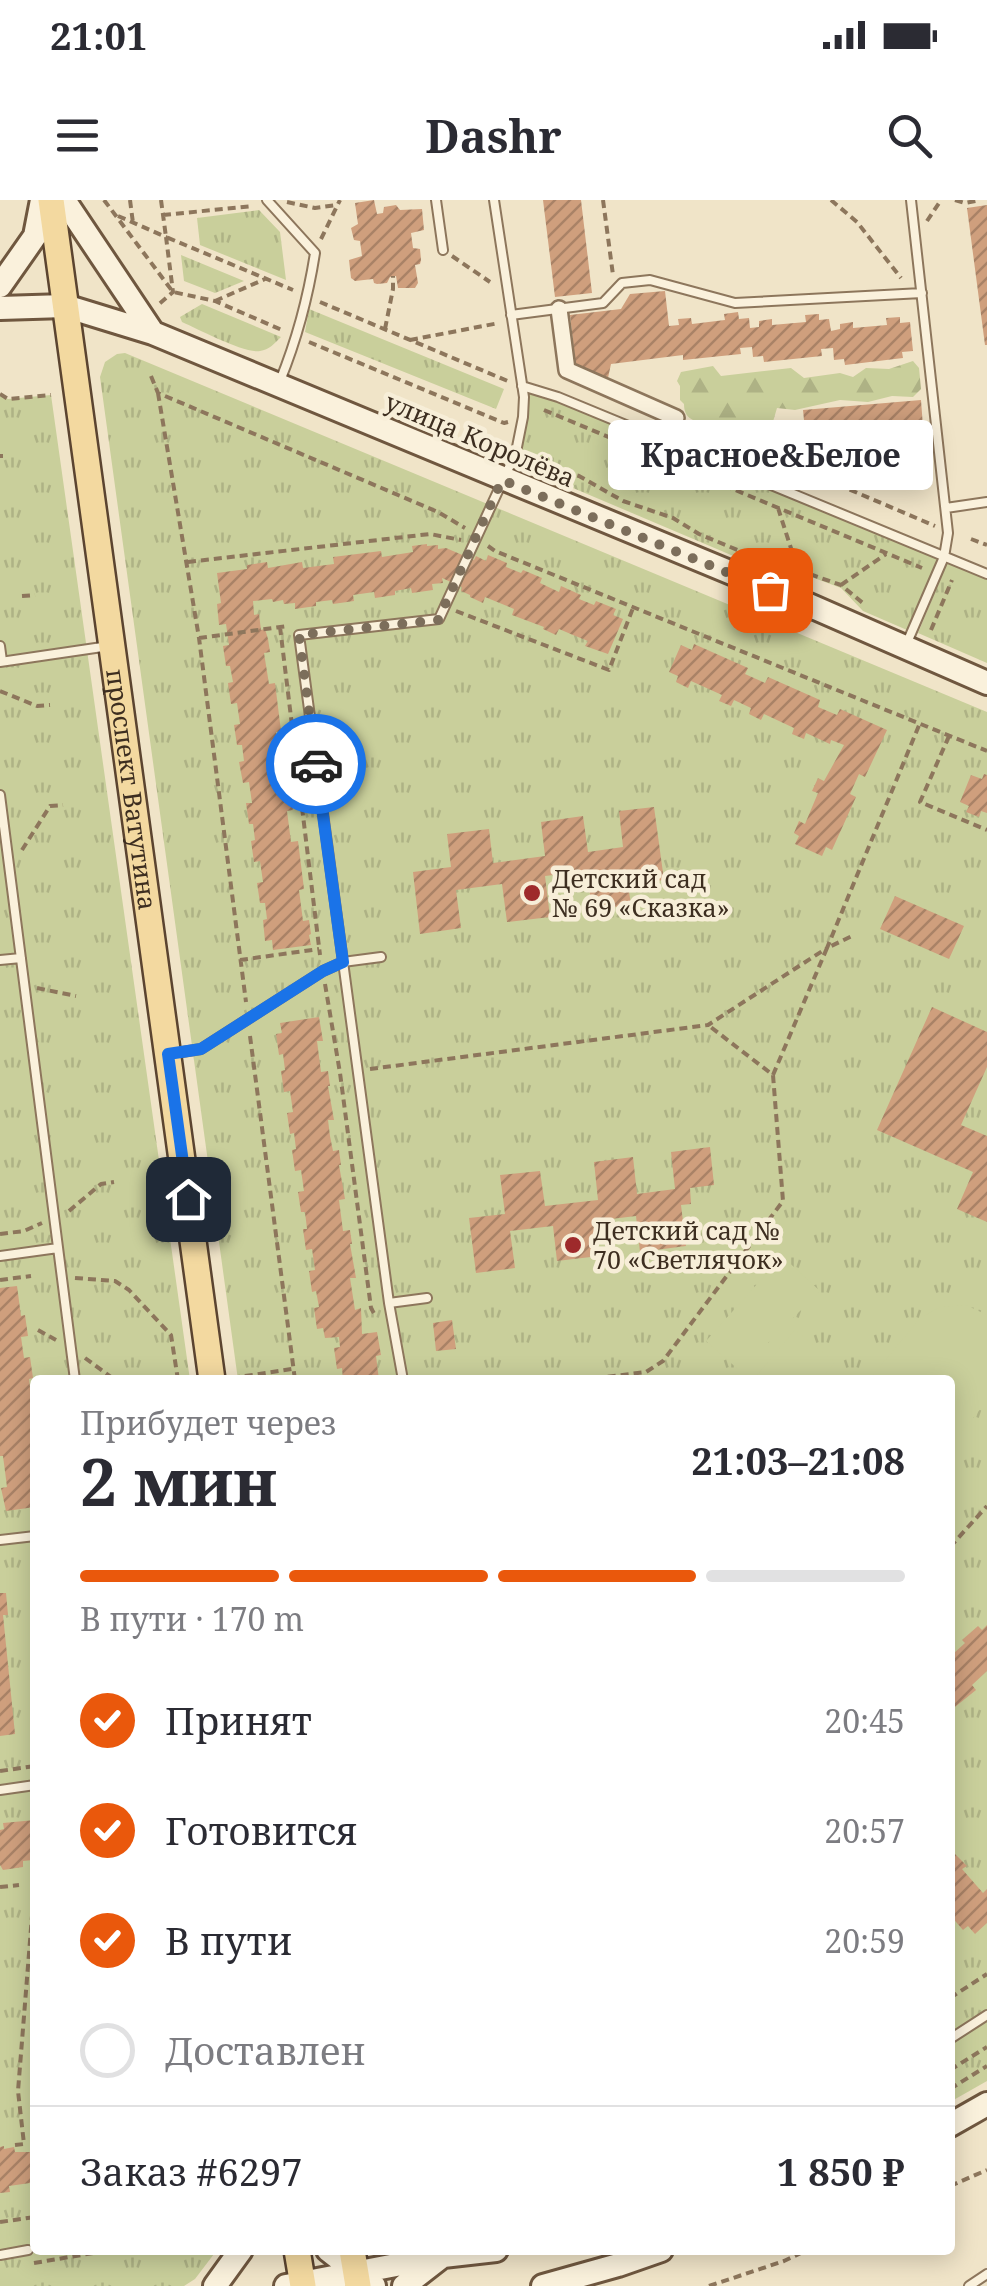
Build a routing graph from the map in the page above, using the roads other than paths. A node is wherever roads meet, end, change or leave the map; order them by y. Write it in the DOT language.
graph roads {
  1 [pos="42,200"];
  2 [pos="50,200"];
  3 [pos="64,200"];
  4 [pos="436,200"];
  5 [pos="494,200"];
  6 [pos="911,200"];
  7 [pos="268,202"];
  8 [pos="442,250"];
  9 [pos="0,286"];
  10 [pos="918,294"];
  11 [pos="65,306"];
  12 [pos="0,308"];
  13 [pos="559,308"];
  14 [pos="511,315"];
  15 [pos="153,333"];
  16 [pos="278,386"];
  17 [pos="522,386"];
  18 [pos="676,418"];
  19 [pos="795,432"];
  20 [pos="754,478"];
  21 [pos="502,480"];
  22 [pos="987,502"];
  23 [pos="946,508"];
  24 [pos="944,557"];
  25 [pos="987,574"];
  26 [pos="0,646"];
  27 [pos="112,646"];
  28 [pos="905,648"];
  29 [pos="1,662"];
  30 [pos="987,683"];
  31 [pos="0,796"];
  32 [pos="380,957"];
  33 [pos="21,958"];
  34 [pos="0,960"];
  35 [pos="343,962"];
  36 [pos="168,1054"];
  37 [pos="58,1248"];
  38 [pos="0,1256"];
  39 [pos="428,1298"];
  40 [pos="389,1302"];
  41 [pos="74,1375"];
  42 [pos="214,1375"];
  43 [pos="403,1375"];
  44 [pos="30,1537"];
  45 [pos="0,1540"];
  46 [pos="30,1786"];
  47 [pos="0,1790"];
  48 [pos="987,2015"];
  49 [pos="955,2035"];
  50 [pos="987,2104"];
  51 [pos="955,2122"];
  52 [pos="28,2250"];
  53 [pos="0,2255"];
  54 [pos="238,2255"];
  55 [pos="297,2255"];
  56 [pos="323,2255"];
  57 [pos="334,2255"];
  58 [pos="445,2255"];
  59 [pos="451,2255"];
  60 [pos="452,2255"];
  61 [pos="647,2255"];
  62 [pos="360,2274"];
  63 [pos="987,2274"];
  64 [pos="298,2285"];
  65 [pos="214,2286"];
  66 [pos="404,2286"];
  67 [pos="432,2286"];
  68 [pos="543,2286"];
  69 [pos="969,2286"];
  1 -- 9 [label="street"];
  2 -- 11 [label="main road, проспект Ватутина"];
  3 -- 15 [label="street"];
  4 -- 8 [label="lane"];
  5 -- 14 [label="lane"];
  6 -- 10 [label="lane"];
  7 -- 16 [label="lane"];
  10 -- 13 [label="lane"];
  10 -- 23 [label="lane"];
  11 -- 12 [label="street, улица Королёва"];
  11 -- 15 [label="street, улица Королёва"];
  11 -- 27 [label="main road, проспект Ватутина"];
  13 -- 14 [label="lane"];
  13 -- 18 [label="street"];
  14 -- 17 [label="lane"];
  15 -- 16 [label="street, улица Королёва"];
  16 -- 21 [label="street, улица Королёва"];
  17 -- 20 [label="lane"];
  17 -- 21 [label="lane"];
  19 -- 20 [label="lane"];
  20 -- 24 [label="lane"];
  21 -- 28 [label="street, улица Королёва"];
  21 -- 35 [label="lane"];
  22 -- 23 [label="lane"];
  23 -- 24 [label="lane"];
  24 -- 25 [label="lane"];
  24 -- 28 [label="lane"];
  26 -- 29 [label="lane"];
  27 -- 29 [label="lane"];
  27 -- 36 [label="main road, проспект Ватутина"];
  28 -- 30 [label="street, улица Королёва"];
  31 -- 33 [label="lane"];
  32 -- 35 [label="lane"];
  33 -- 34 [label="lane"];
  33 -- 37 [label="lane"];
  35 -- 36 [label="lane"];
  35 -- 40 [label="lane"];
  36 -- 42 [label="main road, проспект Ватутина"];
  37 -- 38 [label="lane"];
  37 -- 41 [label="lane"];
  39 -- 40 [label="lane"];
  40 -- 43 [label="lane"];
  44 -- 45 [label="lane"];
  46 -- 47 [label="lane"];
  48 -- 49 [label="lane"];
  50 -- 51 [label="street"];
  52 -- 53 [label="lane"];
  54 -- 65 [label="street"];
  55 -- 64 [label="main road"];
  56 -- 64 [label="street"];
  57 -- 62 [label="street"];
  58 -- 62 [label="street"];
  59 -- 66 [label="street"];
  60 -- 67 [label="street"];
  61 -- 68 [label="street"];
  62 -- 64 [label="street"];
  63 -- 69 [label="lane"];
}
